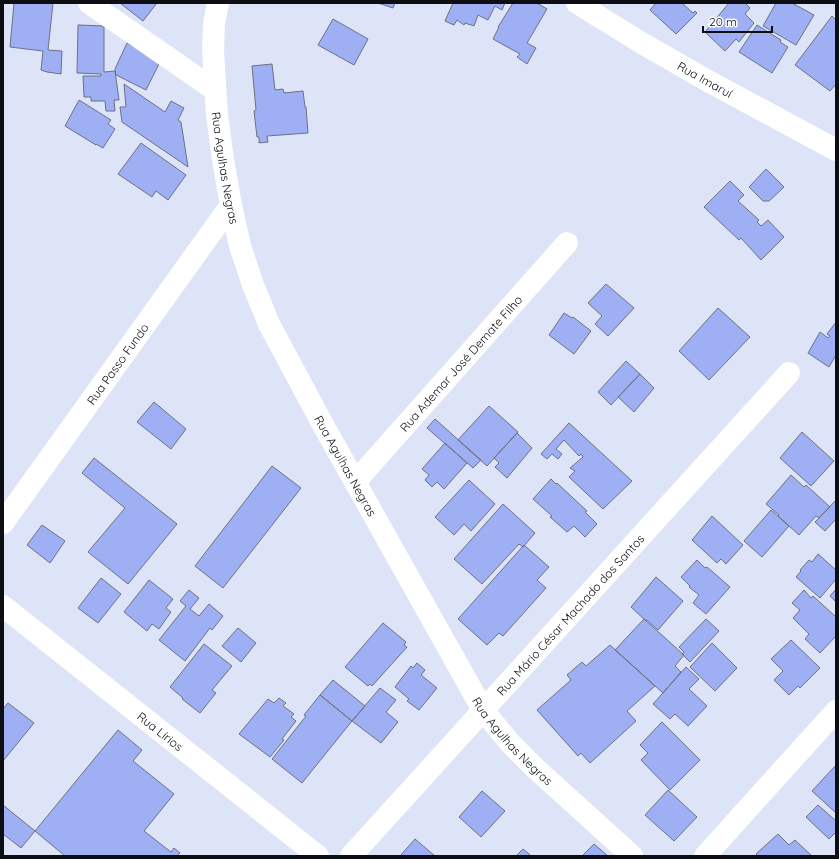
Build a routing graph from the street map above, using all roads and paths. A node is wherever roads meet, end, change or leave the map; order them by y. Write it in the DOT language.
graph roads {
  1 [pos="89,3"];
  2 [pos="218,3"];
  3 [pos="577,3"];
  4 [pos="215,90"];
  5 [pos="836,150"];
  6 [pos="231,205"];
  7 [pos="567,243"];
  8 [pos="789,373"];
  9 [pos="355,482"];
  10 [pos="3,523"];
  11 [pos="3,606"];
  12 [pos="483,710"];
  13 [pos="836,711"];
  14 [pos="318,856"];
  15 [pos="351,856"];
  16 [pos="632,856"];
  17 [pos="704,856"];
  1 -- 4 [label="street"];
  2 -- 4 [label="street, Rua Agulhas Negras"];
  3 -- 5 [label="street, Rua Imaruí"];
  4 -- 6 [label="street, Rua Agulhas Negras"];
  6 -- 9 [label="street, Rua Agulhas Negras"];
  6 -- 10 [label="street, Rua Passo Fundo"];
  7 -- 9 [label="street, Rua Ademar José Demate Filho"];
  8 -- 12 [label="street, Rua Mário César Machado dos Santos"];
  9 -- 12 [label="street, Rua Agulhas Negras"];
  11 -- 14 [label="street, Rua Lírios"];
  12 -- 15 [label="street, Rua Mário César Machado dos Santos"];
  12 -- 16 [label="street, Rua Agulhas Negras"];
  13 -- 17 [label="street"];
}
